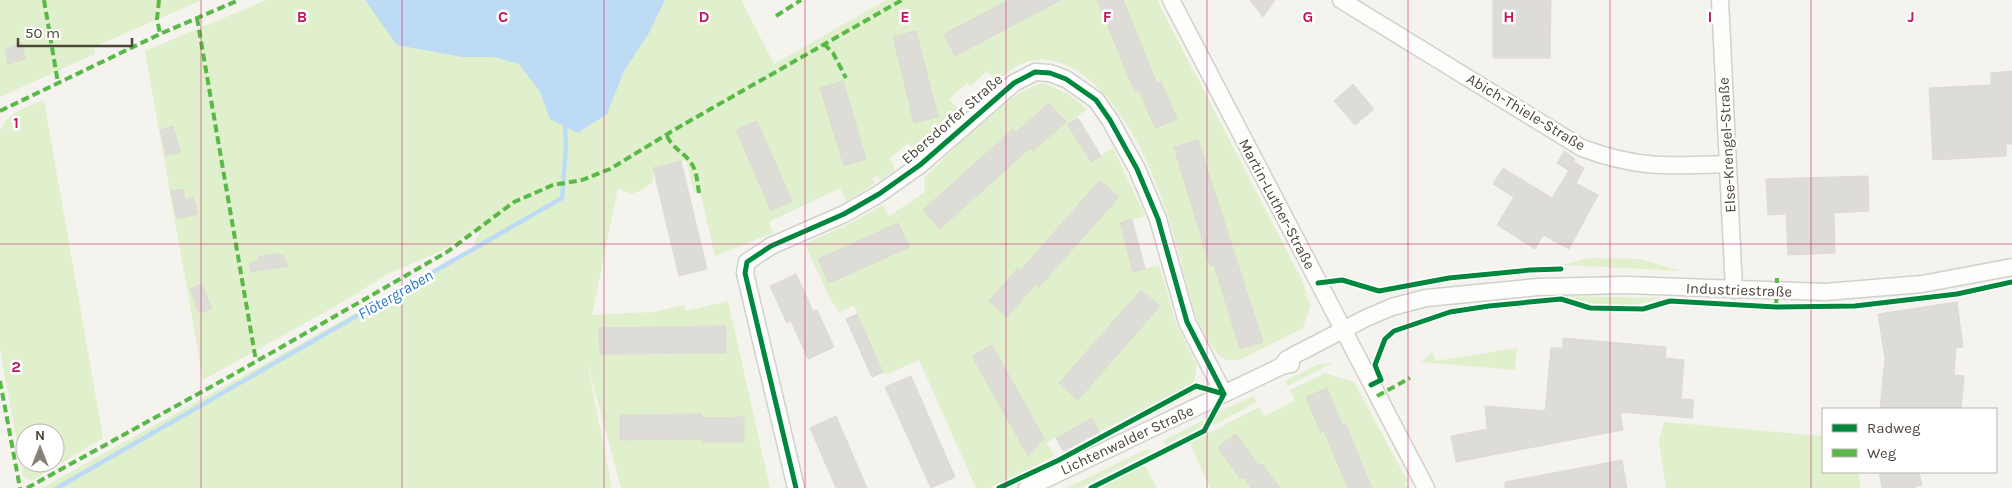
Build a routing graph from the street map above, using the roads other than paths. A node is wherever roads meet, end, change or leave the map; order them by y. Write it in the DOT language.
graph roads {
  1 [pos="1171,0"];
  2 [pos="1341,0"];
  3 [pos="1720,0"];
  4 [pos="1728,164"];
  5 [pos="2012,267"];
  6 [pos="1734,290"];
  7 [pos="1345,335"];
  8 [pos="1224,394"];
  9 [pos="796,488"];
  10 [pos="1026,488"];
  11 [pos="1426,488"];
  1 -- 7 [label="street, Martin-Luther-Straße"];
  2 -- 4 [label="street, Abich-Thiele-Straße"];
  3 -- 4 [label="street, Else-Krengel-Straße"];
  4 -- 6 [label="street, Else-Krengel-Straße"];
  5 -- 6 [label="street, Industriestraße"];
  6 -- 7 [label="street, Industriestraße"];
  7 -- 8 [label="street, Lichtenwalder Straße"];
  7 -- 11 [label="street, Martin-Luther-Straße"];
  8 -- 9 [label="street, Ebersdorfer Straße"];
  8 -- 10 [label="street, Lichtenwalder Straße"];
}
